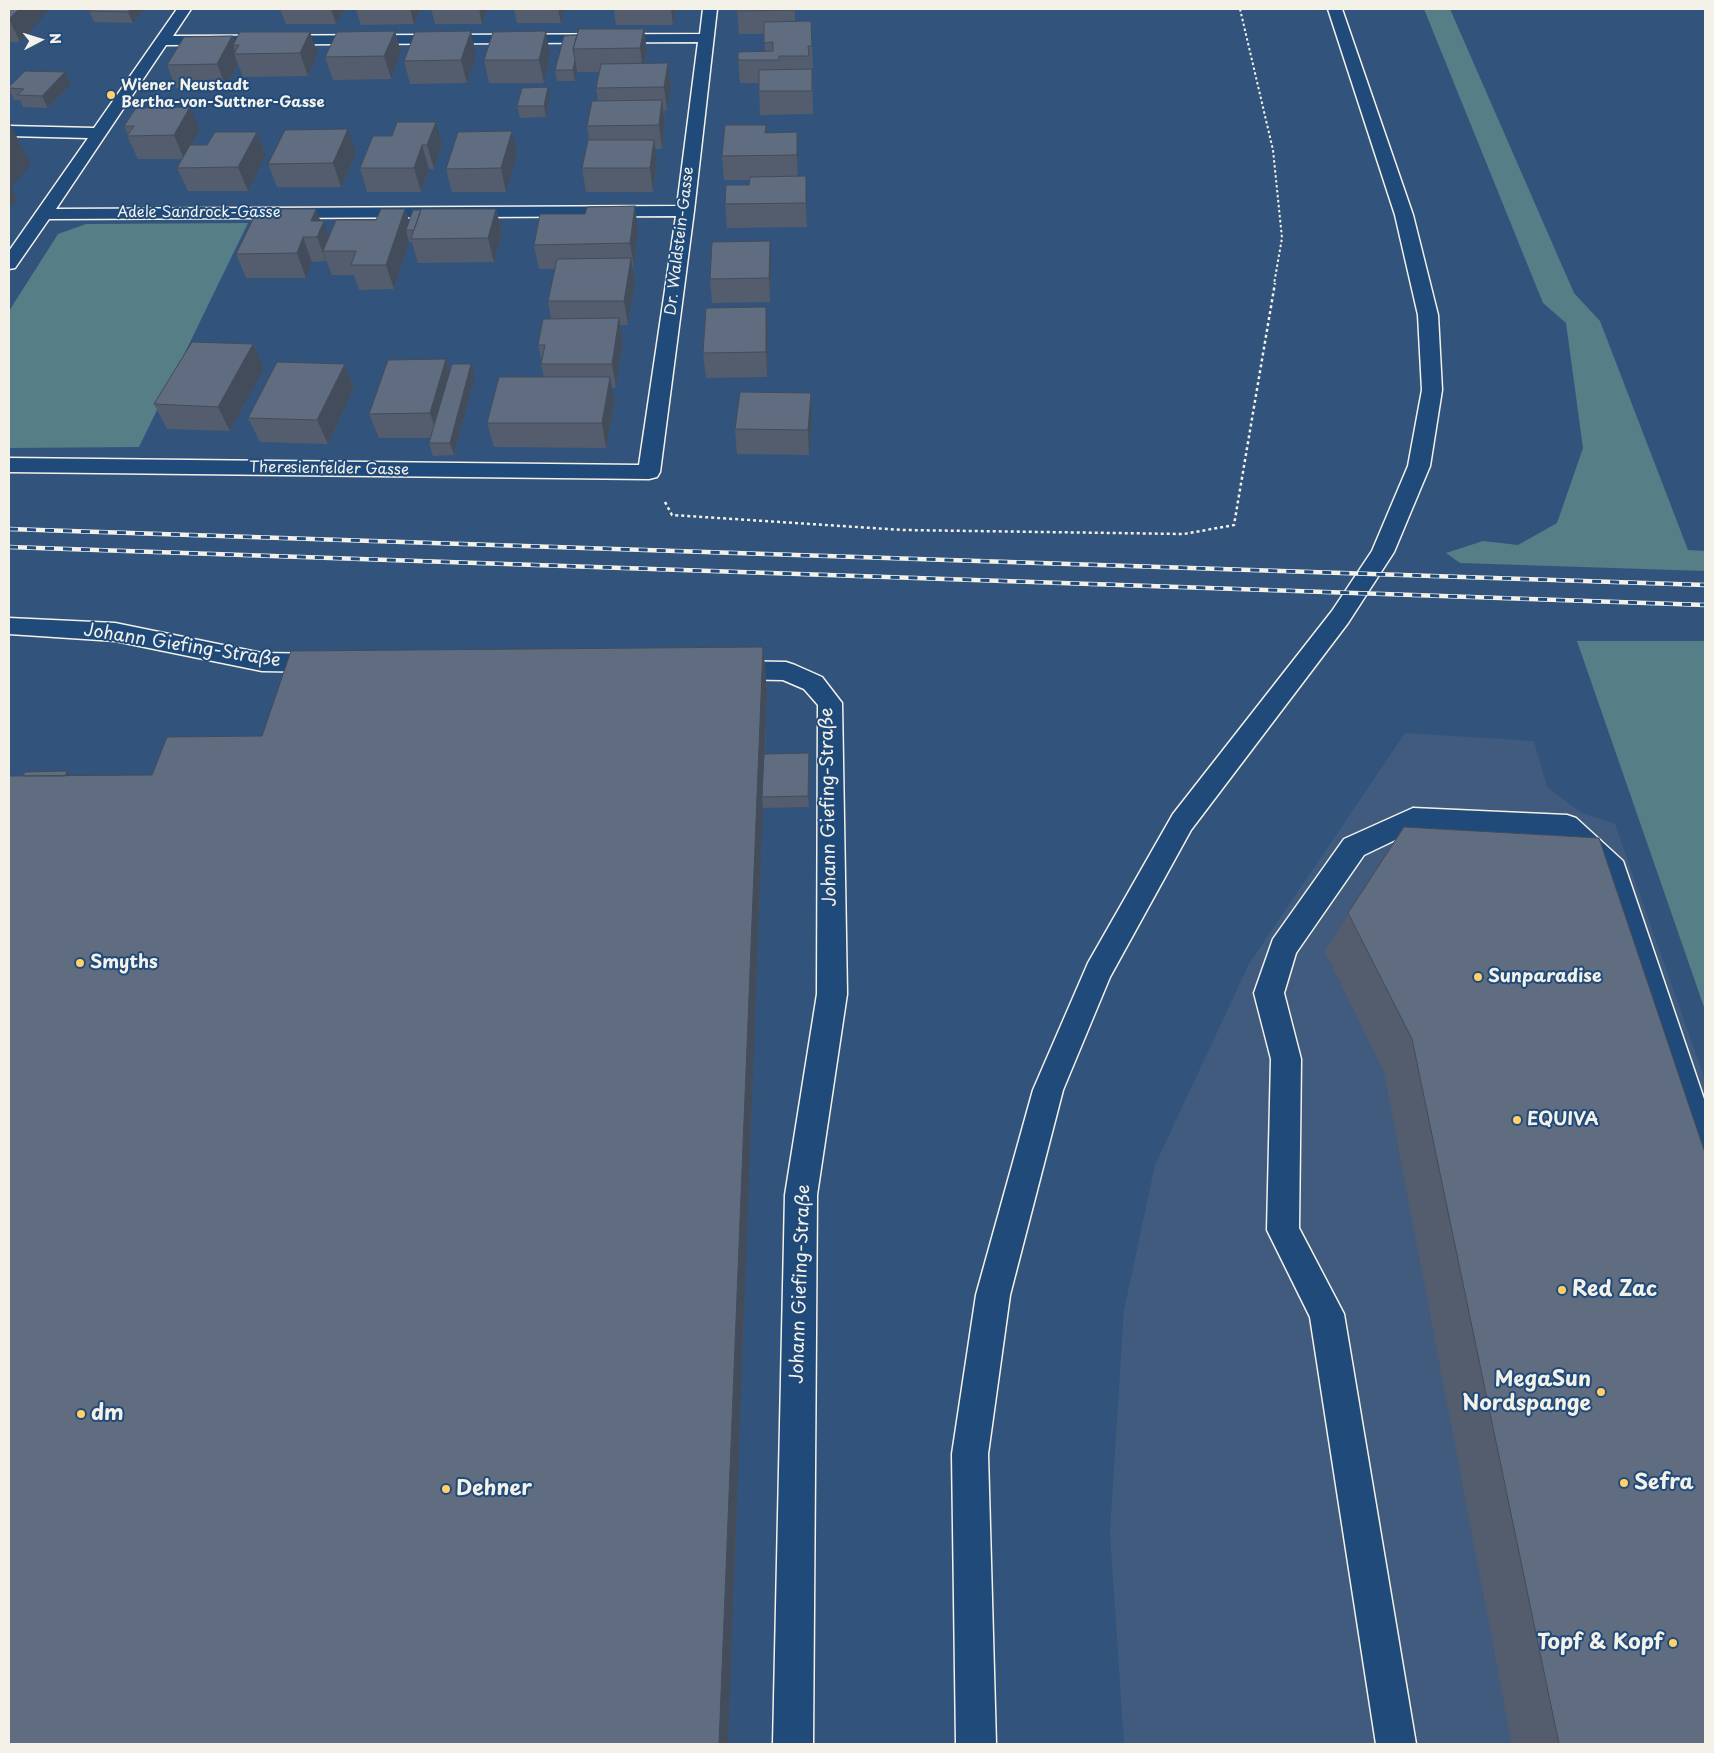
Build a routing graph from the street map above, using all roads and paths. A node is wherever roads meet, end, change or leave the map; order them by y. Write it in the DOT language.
graph roads {
  1 [pos="184,9"];
  2 [pos="710,9"];
  3 [pos="1240,9"];
  4 [pos="1335,9"];
  5 [pos="705,38"];
  6 [pos="162,41"];
  7 [pos="9,131"];
  8 [pos="99,133"];
  9 [pos="685,211"];
  10 [pos="43,214"];
  11 [pos="9,264"];
  12 [pos="9,465"];
  13 [pos="649,472"];
  14 [pos="9,626"];
  15 [pos="351,663"];
  16 [pos="707,670"];
  17 [pos="1705,1148"];
  18 [pos="793,1744"];
  19 [pos="976,1744"];
  20 [pos="1396,1744"];
  1 -- 6 [label="street"];
  2 -- 5 [label="street, Dr. Waldstein-Gasse"];
  3 -- 13 [label="path"];
  4 -- 19 [label="street"];
  5 -- 6 [label="street"];
  5 -- 9 [label="street, Dr. Waldstein-Gasse"];
  6 -- 8 [label="street"];
  7 -- 8 [label="street"];
  8 -- 10 [label="street"];
  9 -- 10 [label="street, Adele Sandrock-Gasse"];
  9 -- 13 [label="street, Dr. Waldstein-Gasse"];
  10 -- 11 [label="street"];
  12 -- 13 [label="street, Theresienfelder Gasse"];
  14 -- 15 [label="street, Johann Giefing-Straße"];
  16 -- 18 [label="street, Johann Giefing-Straße"];
  17 -- 20 [label="street"];
}
